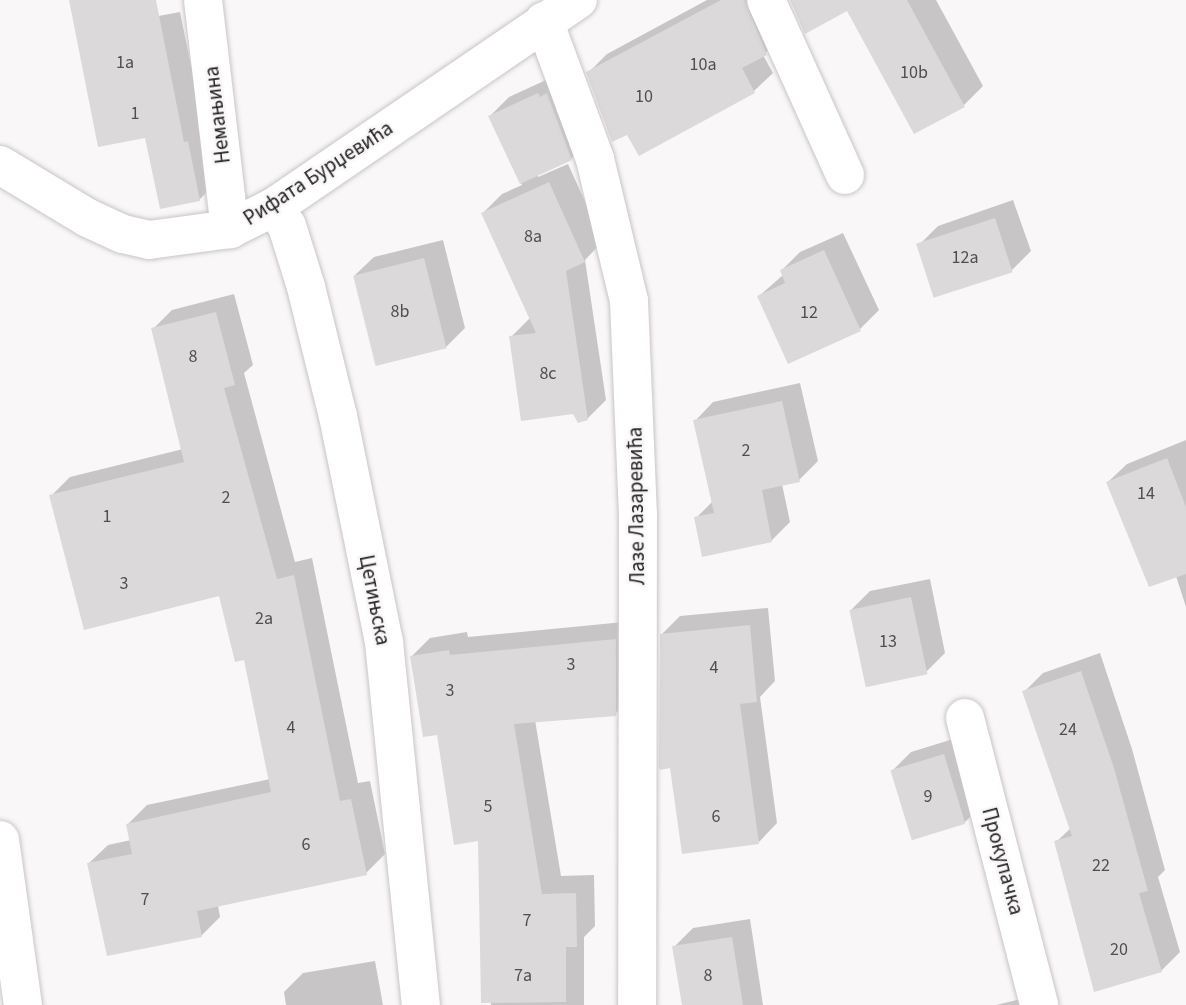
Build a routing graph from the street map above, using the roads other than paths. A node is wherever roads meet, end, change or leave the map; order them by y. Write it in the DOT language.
graph roads {
  1 [pos="203,0"];
  2 [pos="578,0"];
  3 [pos="766,0"];
  4 [pos="544,20"];
  5 [pos="0,165"];
  6 [pos="845,175"];
  7 [pos="274,207"];
  8 [pos="230,229"];
  9 [pos="965,718"];
  10 [pos="0,840"];
  11 [pos="23,1005"];
  12 [pos="421,1005"];
  13 [pos="637,1005"];
  14 [pos="1039,1005"];
  1 -- 8 [label="street, Немањина"];
  2 -- 4 [label="street, Рифата Бурџевића"];
  3 -- 6 [label="street"];
  4 -- 7 [label="street, Рифата Бурџевића"];
  4 -- 13 [label="street, Лазе Лазаревића"];
  5 -- 8 [label="street, Рифата Бурџевића"];
  7 -- 8 [label="street, Рифата Бурџевића"];
  7 -- 12 [label="street, Цетињска"];
  9 -- 14 [label="street, Прокупачка"];
  10 -- 11 [label="street"];
}
